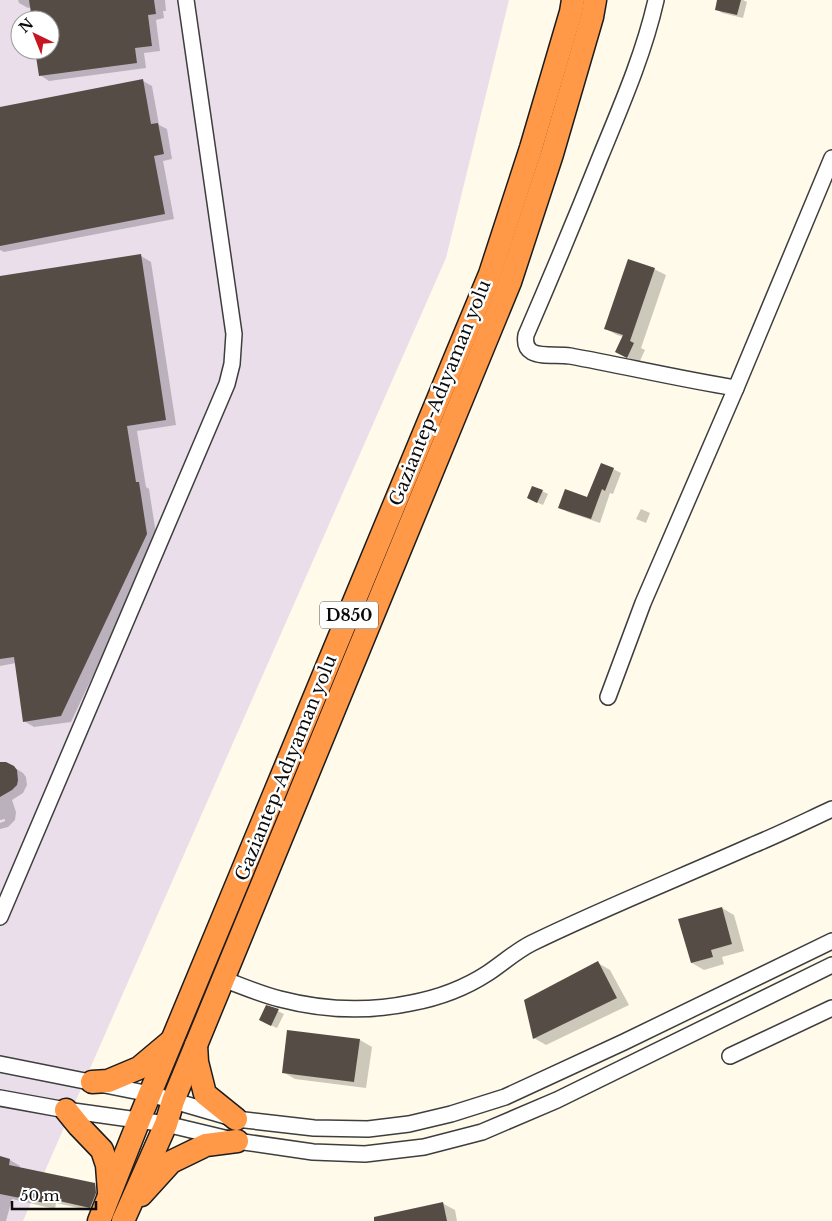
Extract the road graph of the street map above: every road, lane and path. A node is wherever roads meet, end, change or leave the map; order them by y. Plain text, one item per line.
1 (186, 0) edge
2 (573, 0) edge
3 (595, 0) edge
4 (656, 0) edge
5 (832, 158) edge
6 (736, 388) junction
7 (608, 697) dead end
8 (832, 809) edge
9 (0, 917) edge
10 (832, 941) edge
11 (832, 965) edge
12 (223, 979) junction
13 (832, 1008) edge
14 (173, 1040) junction
15 (196, 1045) junction
16 (730, 1056) dead end
17 (0, 1064) edge
18 (92, 1082) junction
19 (150, 1094) junction
20 (0, 1098) edge
21 (173, 1101) junction
22 (66, 1110) junction
23 (139, 1120) junction
24 (166, 1124) junction
25 (237, 1130) junction
26 (109, 1196) junction
27 (126, 1215) edge
28 (99, 1221) edge

1 - 9 street
2 - 14 highway, Gaziantep-Adıyaman yolu / D850
3 - 12 highway, Gaziantep-Adıyaman yolu / D850
4 - 6 street
5 - 6 street
6 - 7 street
8 - 12 street
10 - 25 street
11 - 25 street
12 - 15 highway, Gaziantep-Adıyaman yolu / D850
13 - 16 street
14 - 18 highway
14 - 19 highway, Gaziantep-Adıyaman yolu / D850
15 - 21 highway, Gaziantep-Adıyaman yolu / D850
15 - 25 highway
17 - 18 street
18 - 19 street
19 - 21 street
19 - 23 highway, Gaziantep-Adıyaman yolu / D850
20 - 22 street
21 - 24 highway, Gaziantep-Adıyaman yolu / D850
21 - 25 street
22 - 23 street
22 - 26 highway
23 - 24 street
23 - 26 highway, Gaziantep-Adıyaman yolu / D850
24 - 25 street
24 - 27 highway, Gaziantep-Adıyaman yolu / D850
25 - 27 highway
26 - 28 highway, Gaziantep-Adıyaman yolu / D850

